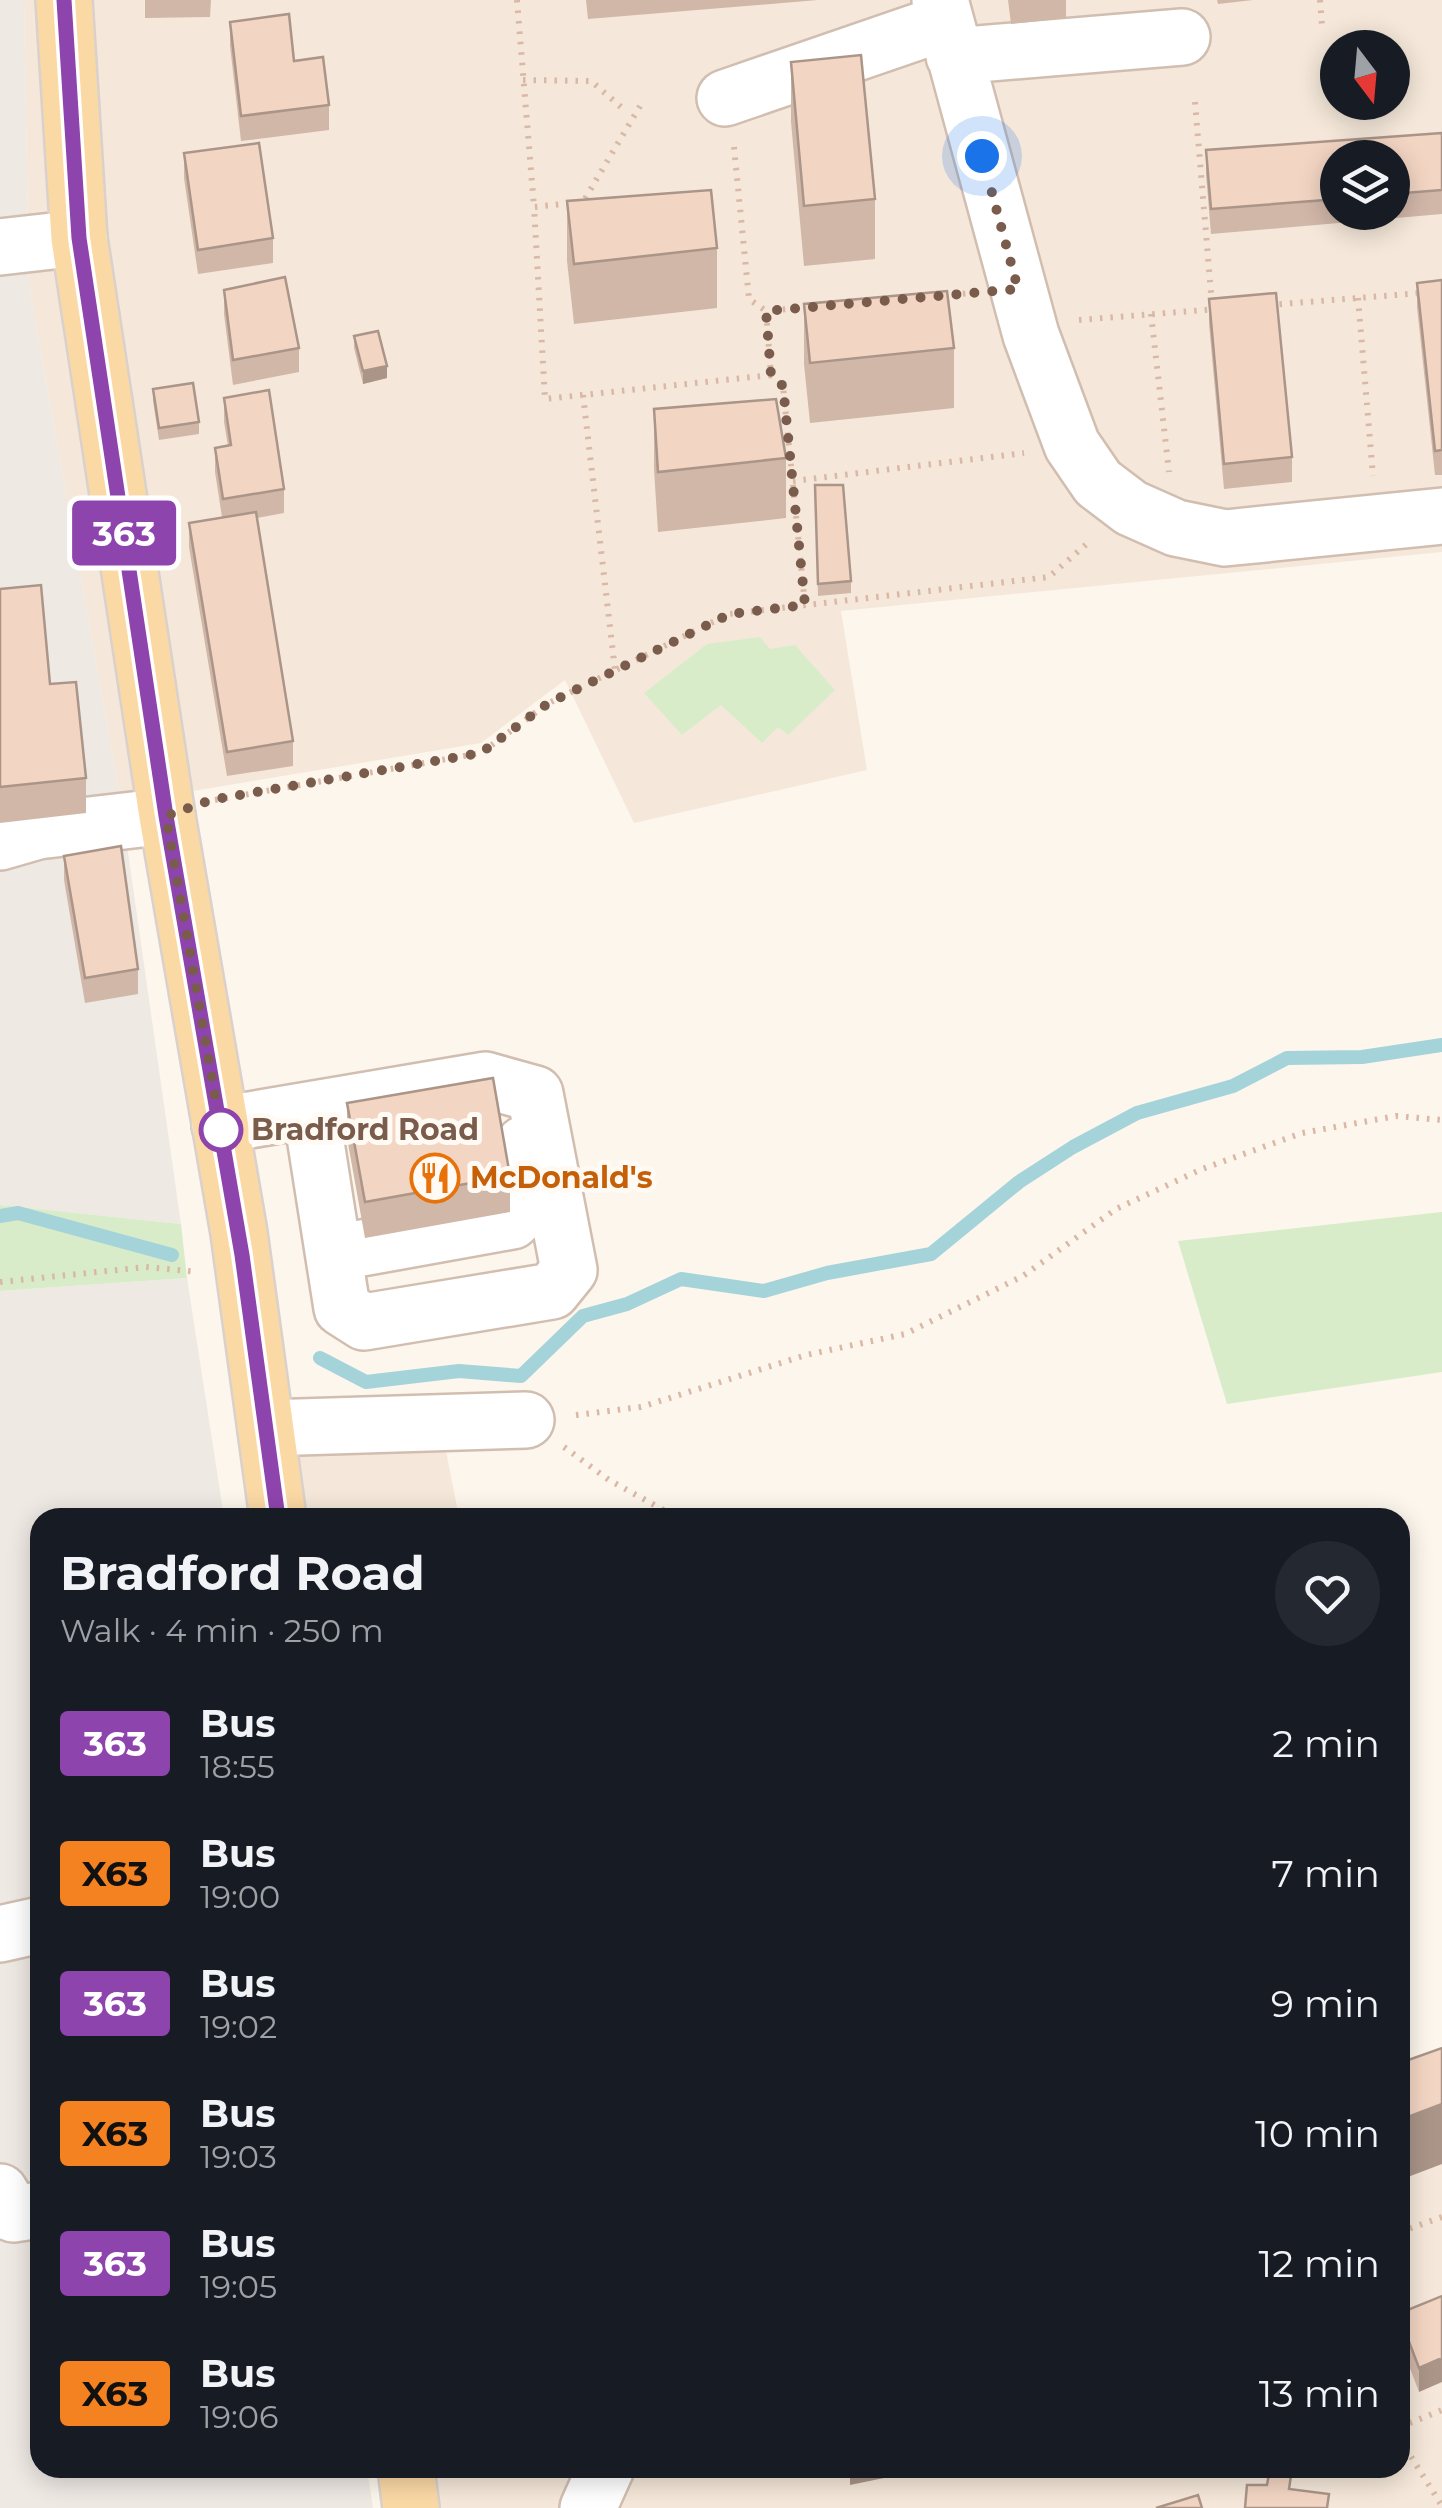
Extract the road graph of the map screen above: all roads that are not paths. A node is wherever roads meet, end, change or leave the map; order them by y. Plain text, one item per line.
1 (64, 0) edge
2 (947, 26) edge
3 (1182, 37) dead end
4 (730, 96) road end
5 (79, 238) junction
6 (0, 247) edge
7 (1442, 516) edge
8 (166, 816) junction
9 (0, 842) edge
10 (408, 1090) junction
11 (311, 1111) junction
12 (220, 1125) junction
13 (334, 1254) junction
14 (526, 1420) road end
15 (266, 1428) junction
16 (277, 1508) edge
17 (30, 1927) edge
18 (0, 1934) edge
19 (0, 2192) edge
20 (30, 2212) edge
21 (408, 2478) edge
22 (412, 2508) edge

1 - 5 main road
2 - 3 street
2 - 4 street
2 - 7 street
5 - 6 street
5 - 8 main road
8 - 9 street
8 - 12 main road
10 - 11 street
10 - 13 street
10 - 13 street
11 - 12 street
11 - 13 street
12 - 15 main road
14 - 15 street
15 - 16 main road
17 - 18 street
19 - 20 street
21 - 22 main road

